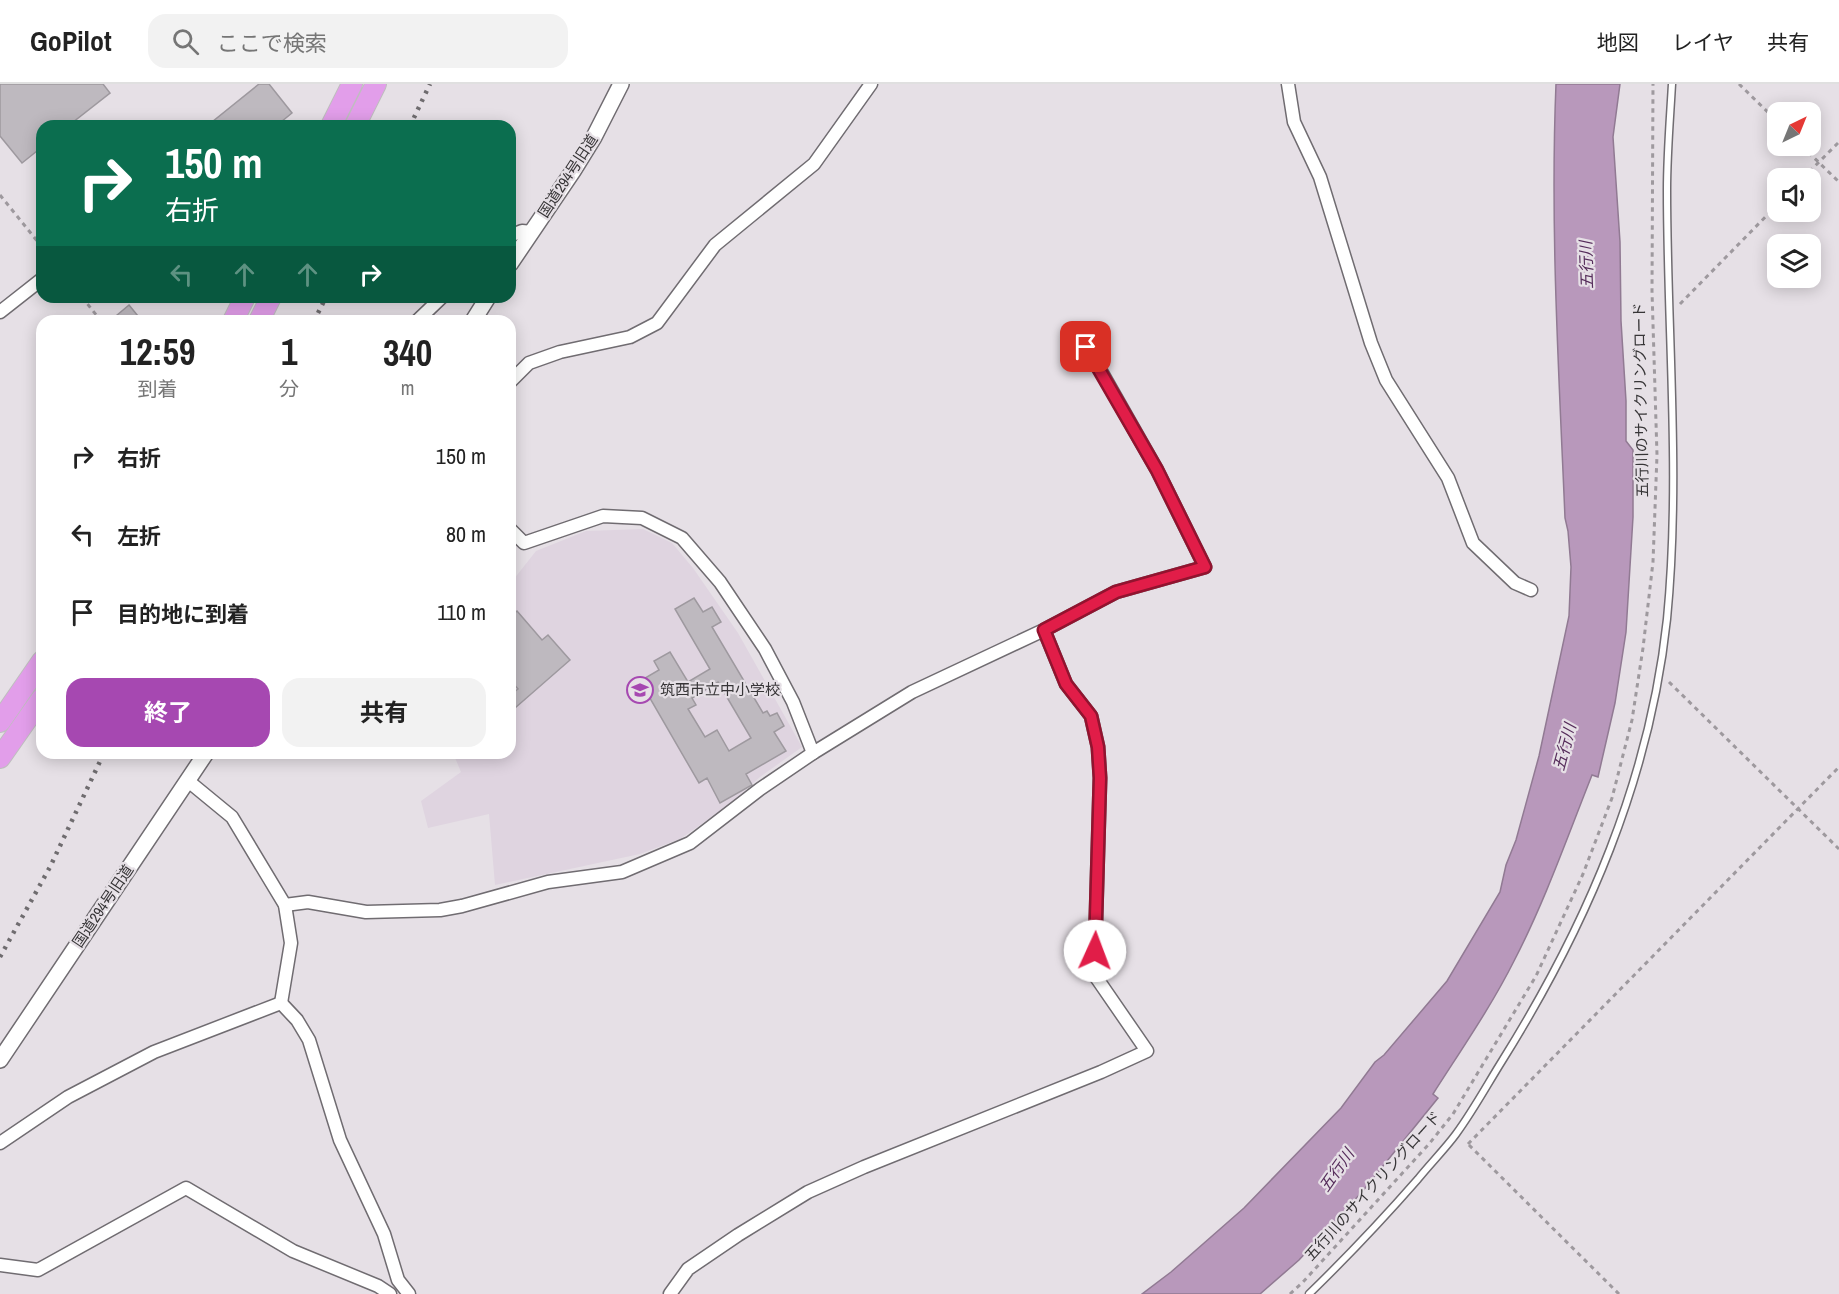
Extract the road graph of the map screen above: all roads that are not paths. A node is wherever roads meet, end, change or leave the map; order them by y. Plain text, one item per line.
1 (351, 84) edge
2 (376, 84) edge
3 (621, 84) edge
4 (871, 84) edge
5 (1288, 84) edge
6 (1672, 84) edge
7 (334, 120) edge
8 (358, 120) edge
9 (532, 231) junction
10 (516, 234) edge
11 (516, 255) edge
12 (36, 284) edge
13 (436, 303) edge
14 (0, 312) edge
15 (423, 315) edge
16 (1074, 328) dead end
17 (516, 376) edge
18 (516, 535) edge
19 (1531, 590) dead end
20 (1044, 630) junction
21 (36, 670) edge
22 (36, 707) edge
23 (0, 722) edge
24 (813, 753) junction
25 (0, 758) edge
26 (202, 759) edge
27 (187, 780) junction
28 (285, 905) junction
29 (280, 1003) junction
30 (0, 1060) edge
31 (0, 1143) edge
32 (0, 1265) edge
33 (390, 1294) edge
34 (409, 1294) edge
35 (670, 1294) edge
36 (1309, 1294) edge

1 - 7 highway
2 - 8 highway
3 - 9 street, 国道294号旧道
4 - 17 street
5 - 19 street
6 - 36 lane
9 - 10 street
9 - 11 street, 国道294号旧道
12 - 14 street
13 - 15 street
16 - 20 street
18 - 24 street
20 - 24 street
20 - 35 street
21 - 23 highway
22 - 25 highway
24 - 28 street
26 - 27 street, 国道294号旧道
27 - 28 street
27 - 30 street, 国道294号旧道
28 - 29 street
29 - 31 street
29 - 34 street
32 - 33 street

